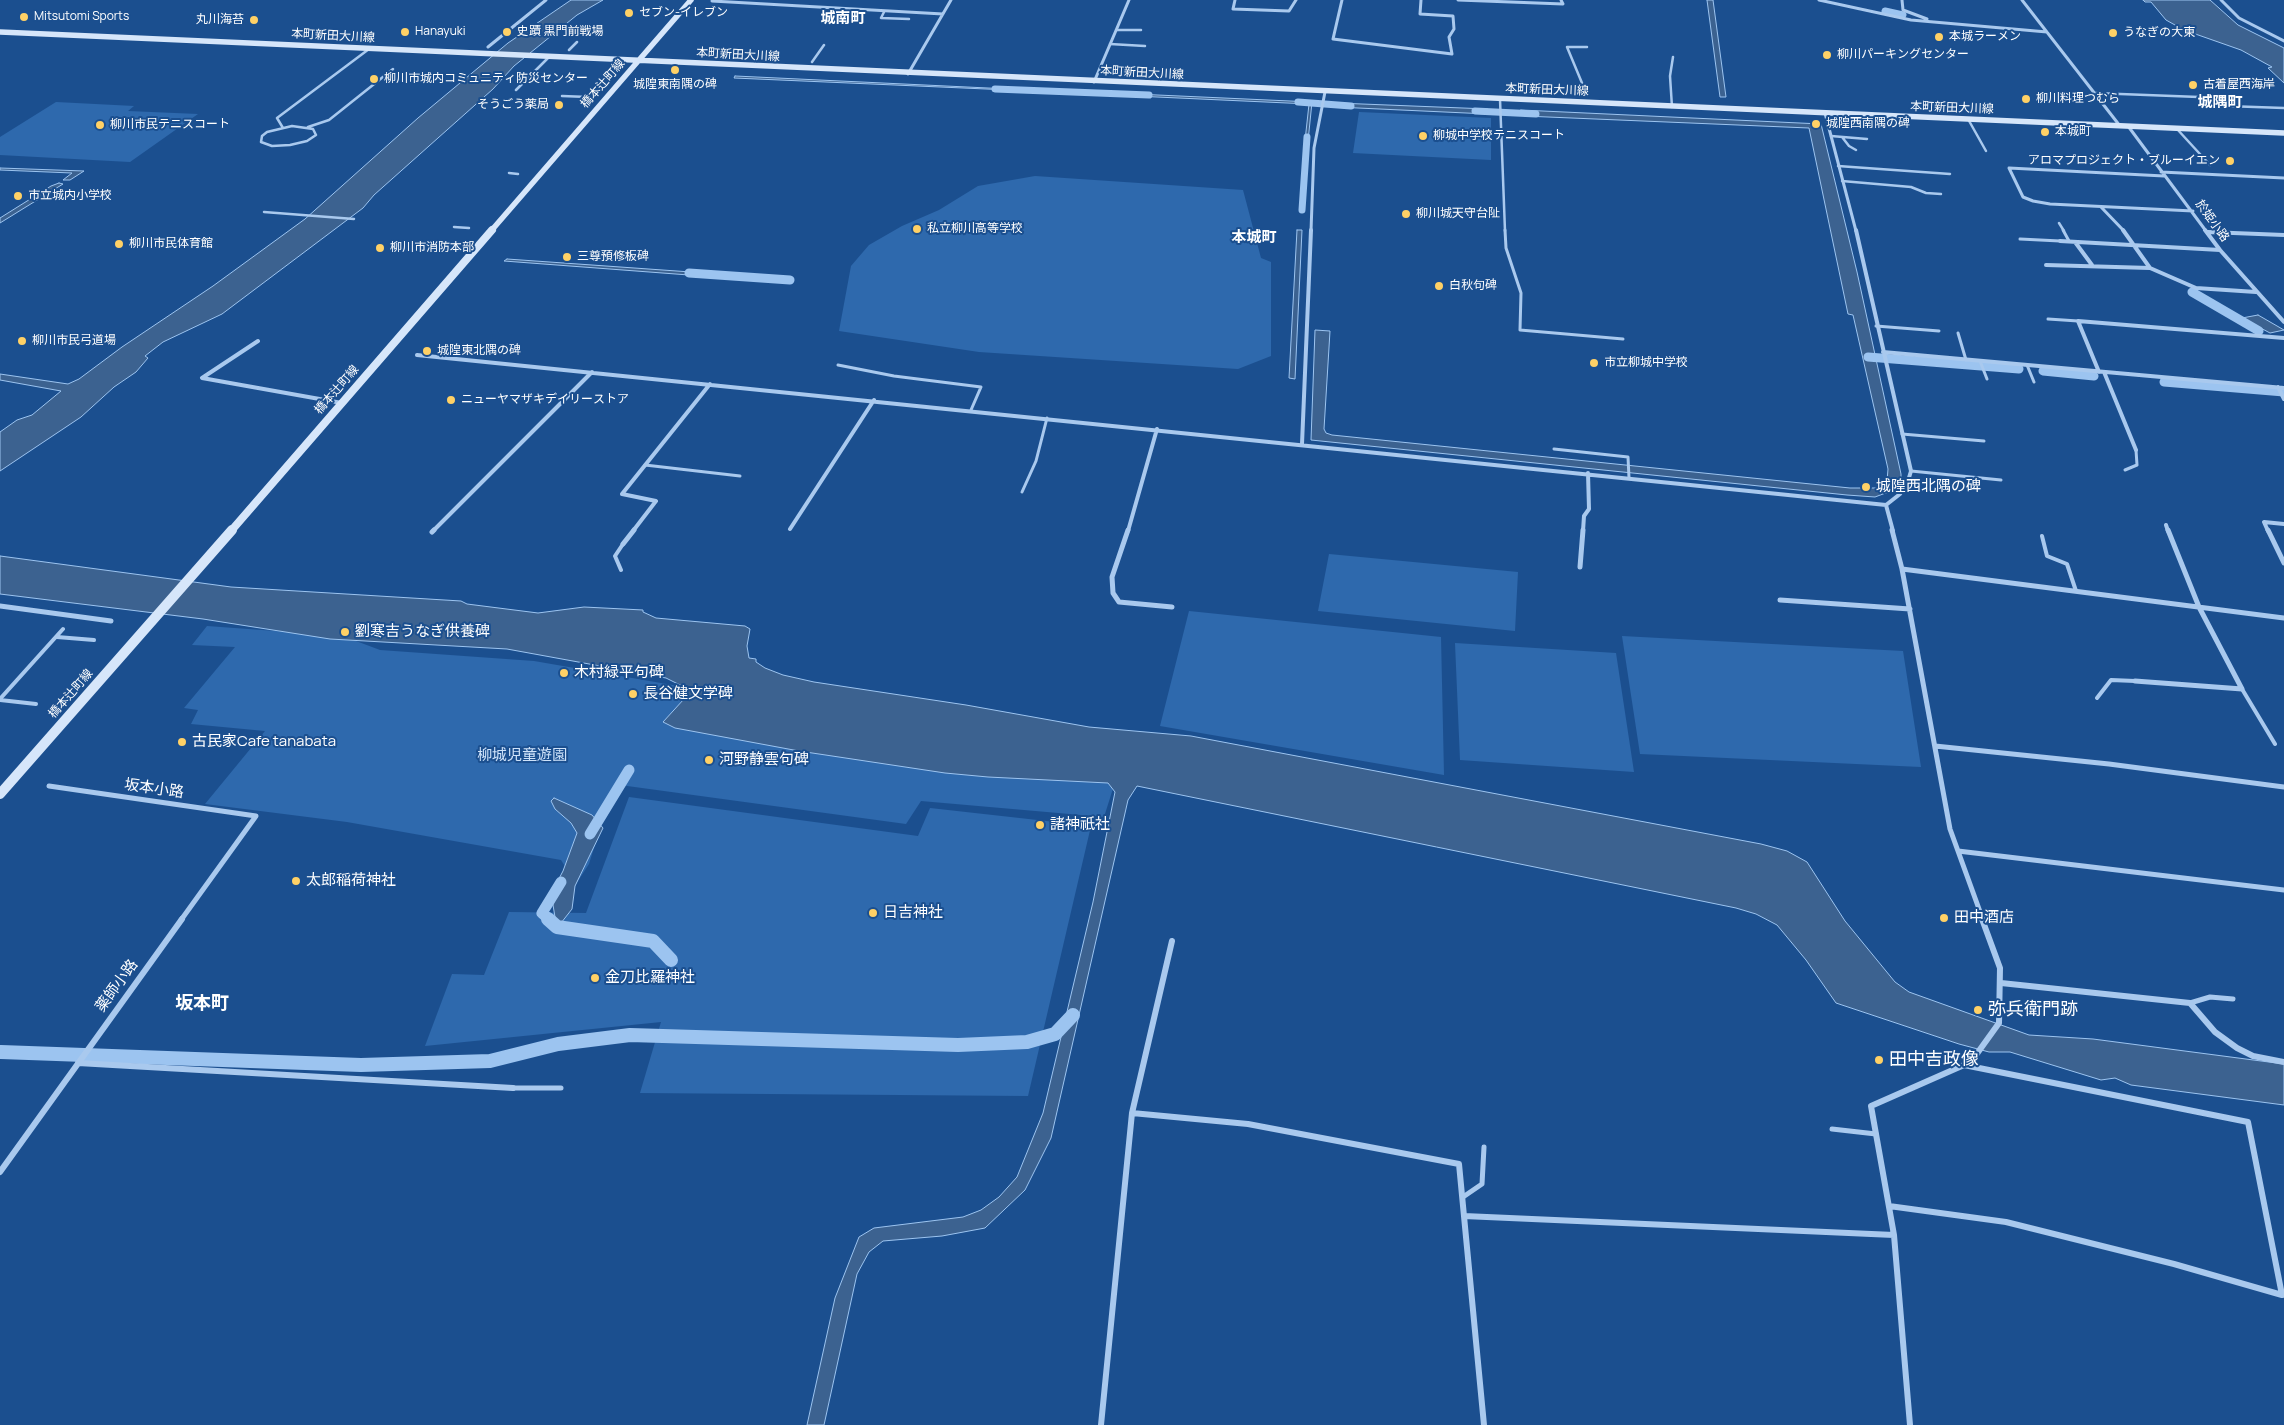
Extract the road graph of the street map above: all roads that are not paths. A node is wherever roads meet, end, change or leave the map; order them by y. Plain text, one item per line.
1 (546, 0) edge
2 (691, 0) edge
3 (951, 0) edge
4 (1128, 0) edge
5 (1235, 0) edge
6 (1296, 0) edge
7 (1342, 0) edge
8 (1421, 0) edge
9 (1458, 0) edge
10 (1561, 0) edge
11 (1819, 0) edge
12 (1902, 0) edge
13 (2022, 0) edge
14 (2221, 0) edge
15 (712, 2) dead end
16 (884, 12) junction
17 (943, 14) junction
18 (909, 19) dead end
19 (1934, 22) junction
20 (1117, 30) junction
21 (1141, 30) dead end
22 (0, 32) edge
23 (2047, 32) junction
24 (577, 42) dead end
25 (2284, 42) edge
26 (1110, 44) junction
27 (824, 45) dead end
28 (1145, 46) dead end
29 (488, 47) dead end
30 (1587, 47) dead end
31 (369, 49) junction
32 (569, 50) dead end
33 (549, 57) junction
34 (1673, 58) dead end
35 (639, 62) junction
36 (812, 62) dead end
37 (393, 69) dead end
38 (908, 74) junction
39 (1094, 82) junction
40 (516, 90) dead end
41 (1324, 92) junction
42 (2094, 92) junction
43 (1587, 95) dead end
44 (562, 96) dead end
45 (588, 97) dead end
46 (1500, 99) junction
47 (1672, 107) junction
48 (2284, 108) edge
49 (1825, 113) junction
50 (1968, 120) junction
51 (2120, 126) junction
52 (2128, 126) junction
53 (308, 127) junction
54 (283, 128) junction
55 (2177, 129) junction
56 (2284, 133) edge
57 (1831, 136) junction
58 (1842, 137) junction
59 (1867, 138) dead end
60 (1856, 150) dead end
61 (1986, 151) dead end
62 (1838, 166) junction
63 (2210, 166) dead end
64 (2161, 172) junction
65 (509, 173) dead end
66 (518, 174) dead end
67 (1950, 174) dead end
68 (2164, 176) junction
69 (2284, 178) edge
70 (1842, 181) junction
71 (1941, 194) dead end
72 (2100, 207) junction
73 (2193, 211) junction
74 (264, 212) dead end
75 (352, 219) dead end
76 (2059, 223) dead end
77 (454, 227) dead end
78 (469, 228) dead end
79 (2208, 232) junction
80 (2284, 235) edge
81 (2020, 240) dead end
82 (2060, 241) joint
83 (2069, 241) junction
84 (2075, 242) junction
85 (2134, 245) junction
86 (2220, 250) junction
87 (2046, 265) dead end
88 (2092, 265) junction
89 (2150, 268) junction
90 (2256, 292) junction
91 (2277, 314) junction
92 (2284, 314) edge
93 (2048, 318) dead end
94 (2078, 321) junction
95 (2284, 322) edge
96 (1876, 326) junction
97 (1939, 331) dead end
98 (1958, 333) dead end
99 (2284, 338) edge
100 (1623, 339) dead end
101 (258, 341) dead end
102 (1883, 354) junction
103 (417, 355) dead end
104 (1966, 360) junction
105 (1980, 362) junction
106 (838, 365) dead end
107 (2027, 365) junction
108 (592, 372) junction
109 (2102, 372) junction
110 (1987, 379) dead end
111 (2034, 382) dead end
112 (710, 384) junction
113 (2280, 388) edge
114 (2283, 397) edge
115 (874, 400) junction
116 (342, 403) junction
117 (971, 410) junction
118 (1047, 418) junction
119 (1157, 429) junction
120 (1902, 434) junction
121 (1984, 441) dead end
122 (1302, 444) junction
123 (1554, 449) dead end
124 (2136, 450) joint
125 (645, 466) junction
126 (2125, 470) dead end
127 (1911, 471) junction
128 (1588, 474) junction
129 (1629, 475) junction
130 (740, 476) dead end
131 (2001, 480) dead end
132 (1022, 492) dead end
133 (1886, 505) junction
134 (2284, 524) edge
135 (2166, 525) dead end
136 (790, 529) dead end
137 (432, 532) dead end
138 (2042, 536) dead end
139 (623, 544) joint
140 (2284, 563) edge
141 (1580, 567) dead end
142 (1902, 568) junction
143 (621, 570) dead end
144 (2076, 591) junction
145 (1780, 600) dead end
146 (0, 606) edge
147 (2199, 607) junction
148 (1172, 608) dead end
149 (1910, 609) junction
150 (2284, 618) edge
151 (111, 621) dead end
152 (63, 629) dead end
153 (56, 637) junction
154 (94, 640) dead end
155 (2135, 681) joint
156 (2242, 689) junction
157 (2097, 698) dead end
158 (0, 700) edge
159 (36, 704) dead end
160 (2275, 744) dead end
161 (1935, 746) junction
162 (5, 782) edge
163 (49, 786) dead end
164 (2284, 787) edge
165 (0, 794) edge
166 (256, 816) joint
167 (1958, 851) junction
168 (2284, 890) edge
169 (1172, 941) dead end
170 (2001, 983) junction
171 (2233, 999) dead end
172 (2190, 1004) junction
173 (79, 1061) junction
174 (2284, 1062) edge
175 (1964, 1065) junction
176 (513, 1088) joint
177 (561, 1088) dead end
178 (1132, 1113) junction
179 (1832, 1129) dead end
180 (1876, 1134) junction
181 (1484, 1147) dead end
182 (0, 1172) edge
183 (1463, 1198) junction
184 (1889, 1206) junction
185 (1464, 1216) junction
186 (1894, 1235) junction
187 (1101, 1425) edge
188 (1484, 1425) edge
189 (1910, 1425) edge

1 - 29 street
2 - 35 main road, 橋本辻町線
3 - 17 street
4 - 20 street
5 - 6 street
7 - 8 street
9 - 10 street
11 - 19 street
12 - 19 street
13 - 23 street
14 - 25 street
15 - 16 street
16 - 17 street
16 - 18 lane
17 - 38 street
19 - 23 street
20 - 21 lane
20 - 26 street
22 - 31 main road, 本町新田大川線
23 - 42 street
24 - 32 lane
26 - 28 lane
26 - 39 street
27 - 36 lane
30 - 43 lane
31 - 33 main road, 本町新田大川線
31 - 54 lane
33 - 35 main road, 本町新田大川線
33 - 40 lane
34 - 47 lane
35 - 38 main road, 本町新田大川線
35 - 116 main road, 橋本辻町線
37 - 53 lane
38 - 39 main road, 本町新田大川線
39 - 41 main road, 本町新田大川線
41 - 46 main road, 本町新田大川線
41 - 122 street
42 - 48 lane
42 - 51 street
44 - 45 lane
46 - 47 main road, 本町新田大川線
46 - 100 lane
47 - 49 main road, 本町新田大川線
49 - 50 main road, 本町新田大川線
49 - 57 street
50 - 51 main road, 本町新田大川線
50 - 61 lane
51 - 52 main road, 本町新田大川線
52 - 55 main road, 本町新田大川線
52 - 64 street, 於姫小路
53 - 54 lane
53 - 54 lane
55 - 56 main road, 本町新田大川線
55 - 63 lane
57 - 58 lane
57 - 62 street
58 - 59 lane
58 - 60 lane
62 - 67 lane
62 - 70 street
64 - 68 street, 於姫小路
64 - 69 street
65 - 66 lane
68 - 72 street
68 - 73 street, 於姫小路
70 - 71 lane
70 - 96 street
72 - 73 street
72 - 85 street
73 - 79 street, 於姫小路
74 - 75 lane
76 - 83 lane
77 - 78 lane
79 - 80 street
79 - 86 street, 於姫小路
81 - 82 lane
82 - 83 street
83 - 84 street
84 - 85 street
84 - 88 street
85 - 86 street
85 - 89 street
86 - 90 street, 於姫小路
87 - 88 street
88 - 89 street
89 - 90 street
90 - 91 street, 於姫小路
91 - 92 street
91 - 95 street, 於姫小路
93 - 94 lane
94 - 99 street
94 - 109 street
96 - 97 lane
96 - 102 street
98 - 104 lane
101 - 116 street
102 - 104 street
102 - 120 street
103 - 108 street
104 - 105 street
105 - 107 street
105 - 110 lane
106 - 117 lane
107 - 109 street
107 - 111 lane
108 - 112 street
108 - 137 street
109 - 113 street
109 - 124 street
112 - 115 street
112 - 125 street
113 - 114 street
115 - 117 street
115 - 136 street
116 - 162 main road, 橋本辻町線
117 - 118 street
118 - 119 street
118 - 132 lane
119 - 122 street
119 - 148 street
120 - 121 lane
120 - 127 street
122 - 128 street
123 - 129 lane
124 - 126 lane
125 - 130 lane
125 - 139 street
127 - 131 lane
127 - 133 street
128 - 129 street
128 - 141 street
129 - 133 street
133 - 142 street
134 - 140 street
135 - 147 street
138 - 144 lane
139 - 143 lane
142 - 144 street
142 - 149 street
144 - 147 street
145 - 149 street
146 - 151 street
147 - 150 street
147 - 156 street
149 - 161 street
152 - 153 lane
153 - 154 lane
153 - 158 lane
155 - 156 street
155 - 157 lane
156 - 160 lane
158 - 159 lane
161 - 164 street
161 - 167 street
162 - 165 main road, 橋本辻町線
163 - 166 street, 坂本小路
166 - 173 street, 薬師小路
167 - 168 street
167 - 170 street
169 - 178 street
170 - 172 street
170 - 175 street
171 - 172 lane
172 - 174 street
173 - 176 street
173 - 182 street, 薬師小路
175 - 180 street
175 - 184 street
176 - 177 lane
178 - 183 street
178 - 187 street
179 - 180 lane
180 - 184 street
181 - 183 lane
183 - 185 street
184 - 186 street
185 - 186 street
185 - 188 street
186 - 189 street

